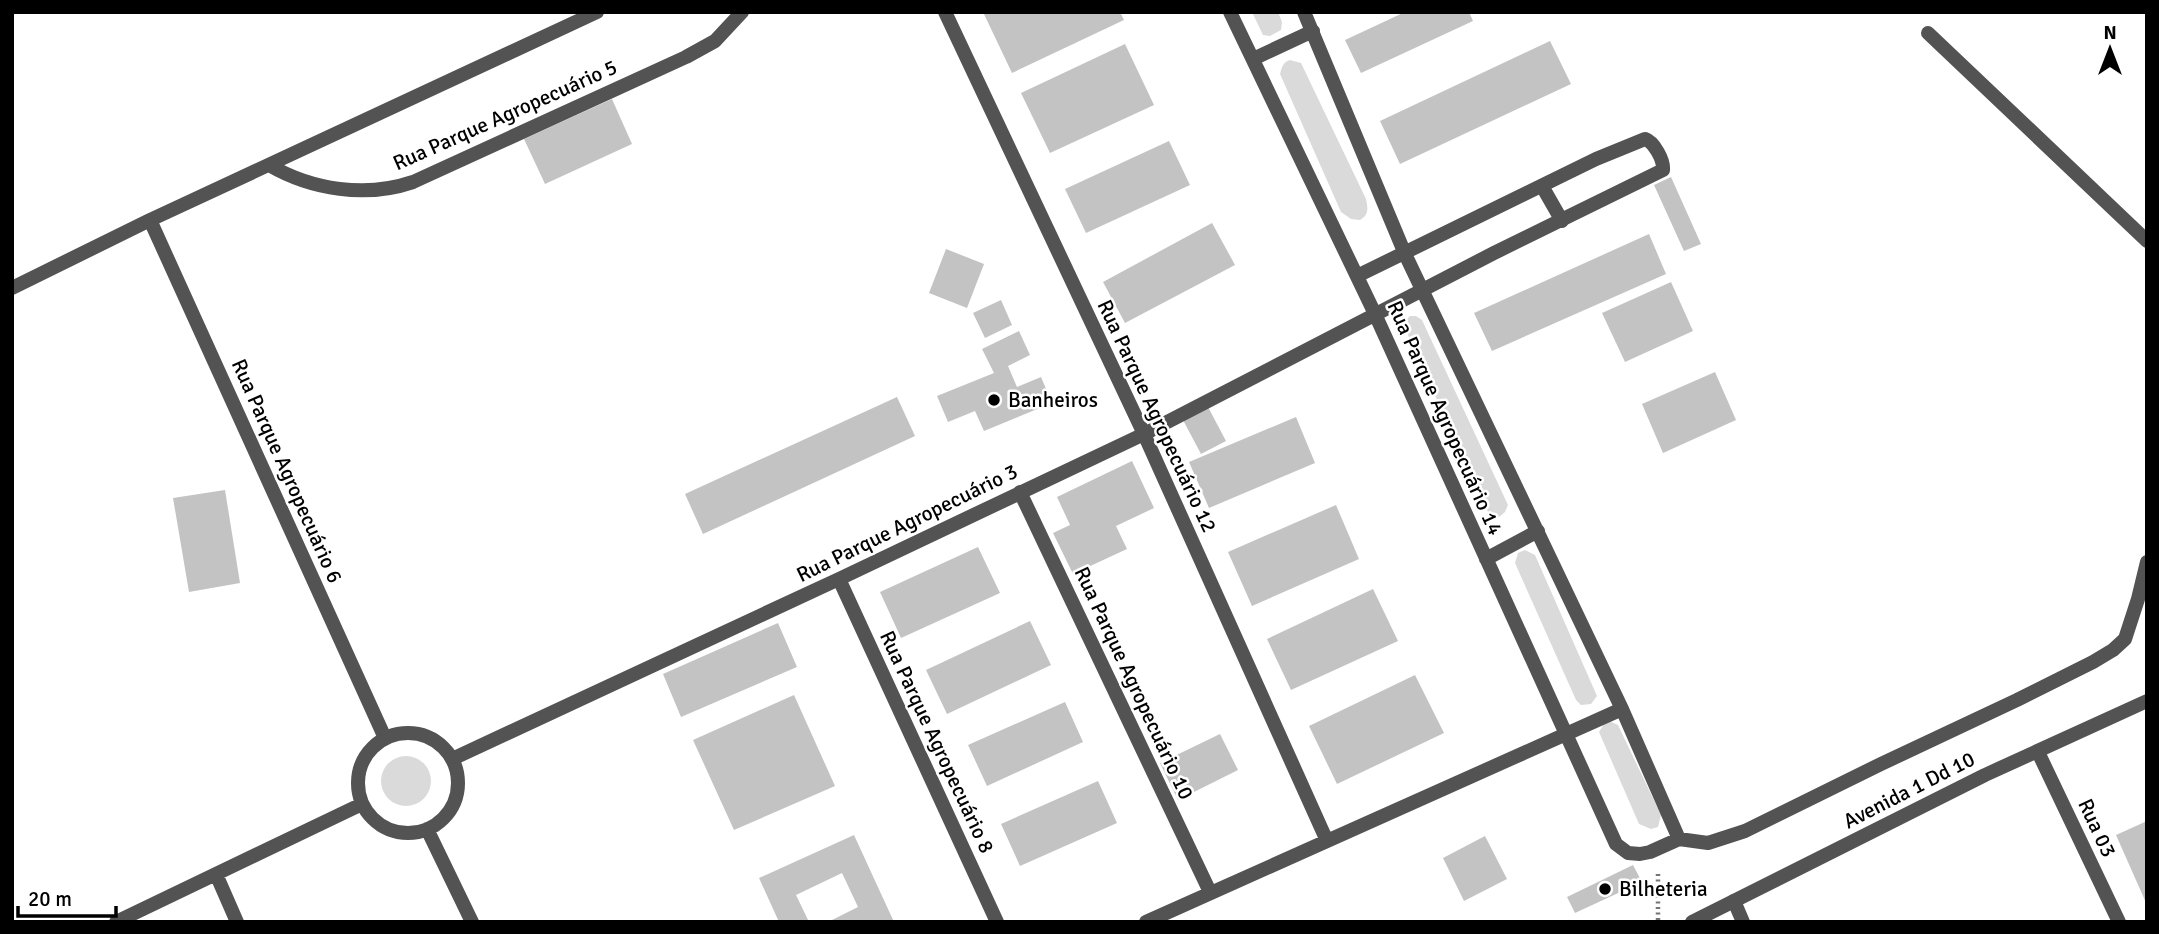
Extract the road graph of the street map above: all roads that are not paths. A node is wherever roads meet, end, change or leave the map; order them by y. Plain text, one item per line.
1 (597, 12) edge
2 (742, 12) edge
3 (945, 12) edge
4 (1230, 12) edge
5 (1304, 12) edge
6 (1313, 31) junction
7 (1928, 33) dead end
8 (1253, 59) junction
9 (269, 166) junction
10 (1542, 187) junction
11 (150, 220) junction
12 (1562, 221) junction
13 (2147, 241) edge
14 (1405, 254) junction
15 (1357, 276) junction
16 (12, 288) edge
17 (1423, 289) junction
18 (1375, 314) junction
19 (1144, 434) junction
20 (1020, 492) junction
21 (1538, 531) junction
22 (1486, 559) junction
23 (2147, 562) edge
24 (839, 579) junction
25 (2147, 701) edge
26 (1622, 709) junction
27 (1566, 733) junction
28 (385, 738) junction
29 (2038, 752) junction
30 (452, 759) junction
31 (362, 804) junction
32 (427, 829) junction
33 (1679, 839) junction
34 (1327, 841) junction
35 (216, 874) junction
36 (1210, 892) junction
37 (1734, 901) junction
38 (116, 922) edge
39 (237, 922) edge
40 (471, 922) edge
41 (997, 922) edge
42 (1146, 922) edge
43 (1692, 922) edge
44 (1743, 922) edge
45 (2119, 922) edge

1 - 9 street
2 - 9 street, Rua Parque Agropecuário 5
3 - 19 street, Rua Parque Agropecuário 12
4 - 8 street, Rua Parque Agropecuário 14
5 - 6 street, Rua Parque Agropecuário 14
6 - 8 street
6 - 14 street, Rua Parque Agropecuário 14
7 - 13 street
8 - 15 street, Rua Parque Agropecuário 14
9 - 11 street
10 - 12 street
10 - 12 street, Rua Parque Agropecuário 3
10 - 14 street
11 - 16 street
11 - 28 street, Rua Parque Agropecuário 6
12 - 17 street, Rua Parque Agropecuário 3
14 - 15 street
14 - 17 street, Rua Parque Agropecuário 14
15 - 18 street, Rua Parque Agropecuário 14
17 - 18 street, Rua Parque Agropecuário 3
17 - 21 street, Rua Parque Agropecuário 14
18 - 19 street, Rua Parque Agropecuário 3
18 - 22 street, Rua Parque Agropecuário 14
19 - 20 street, Rua Parque Agropecuário 3
19 - 34 street, Rua Parque Agropecuário 12
20 - 24 street, Rua Parque Agropecuário 3
20 - 36 street, Rua Parque Agropecuário 10
21 - 22 street
21 - 26 street, Rua Parque Agropecuário 14
22 - 27 street, Rua Parque Agropecuário 14
23 - 33 street
24 - 30 street, Rua Parque Agropecuário 3
24 - 41 street, Rua Parque Agropecuário 8
25 - 29 street, Avenida 1 Dd 10
26 - 27 street
26 - 33 street, Rua Parque Agropecuário 14
27 - 33 street, Rua Parque Agropecuário 14
27 - 34 street
28 - 30 street
28 - 31 street
29 - 37 street, Avenida 1 Dd 10
29 - 45 street, Rua 03
30 - 32 street
31 - 32 street
31 - 35 street
32 - 40 street
34 - 36 street
35 - 38 street
35 - 39 street
36 - 42 street
37 - 43 street, Avenida 1 Dd 10
37 - 44 street

